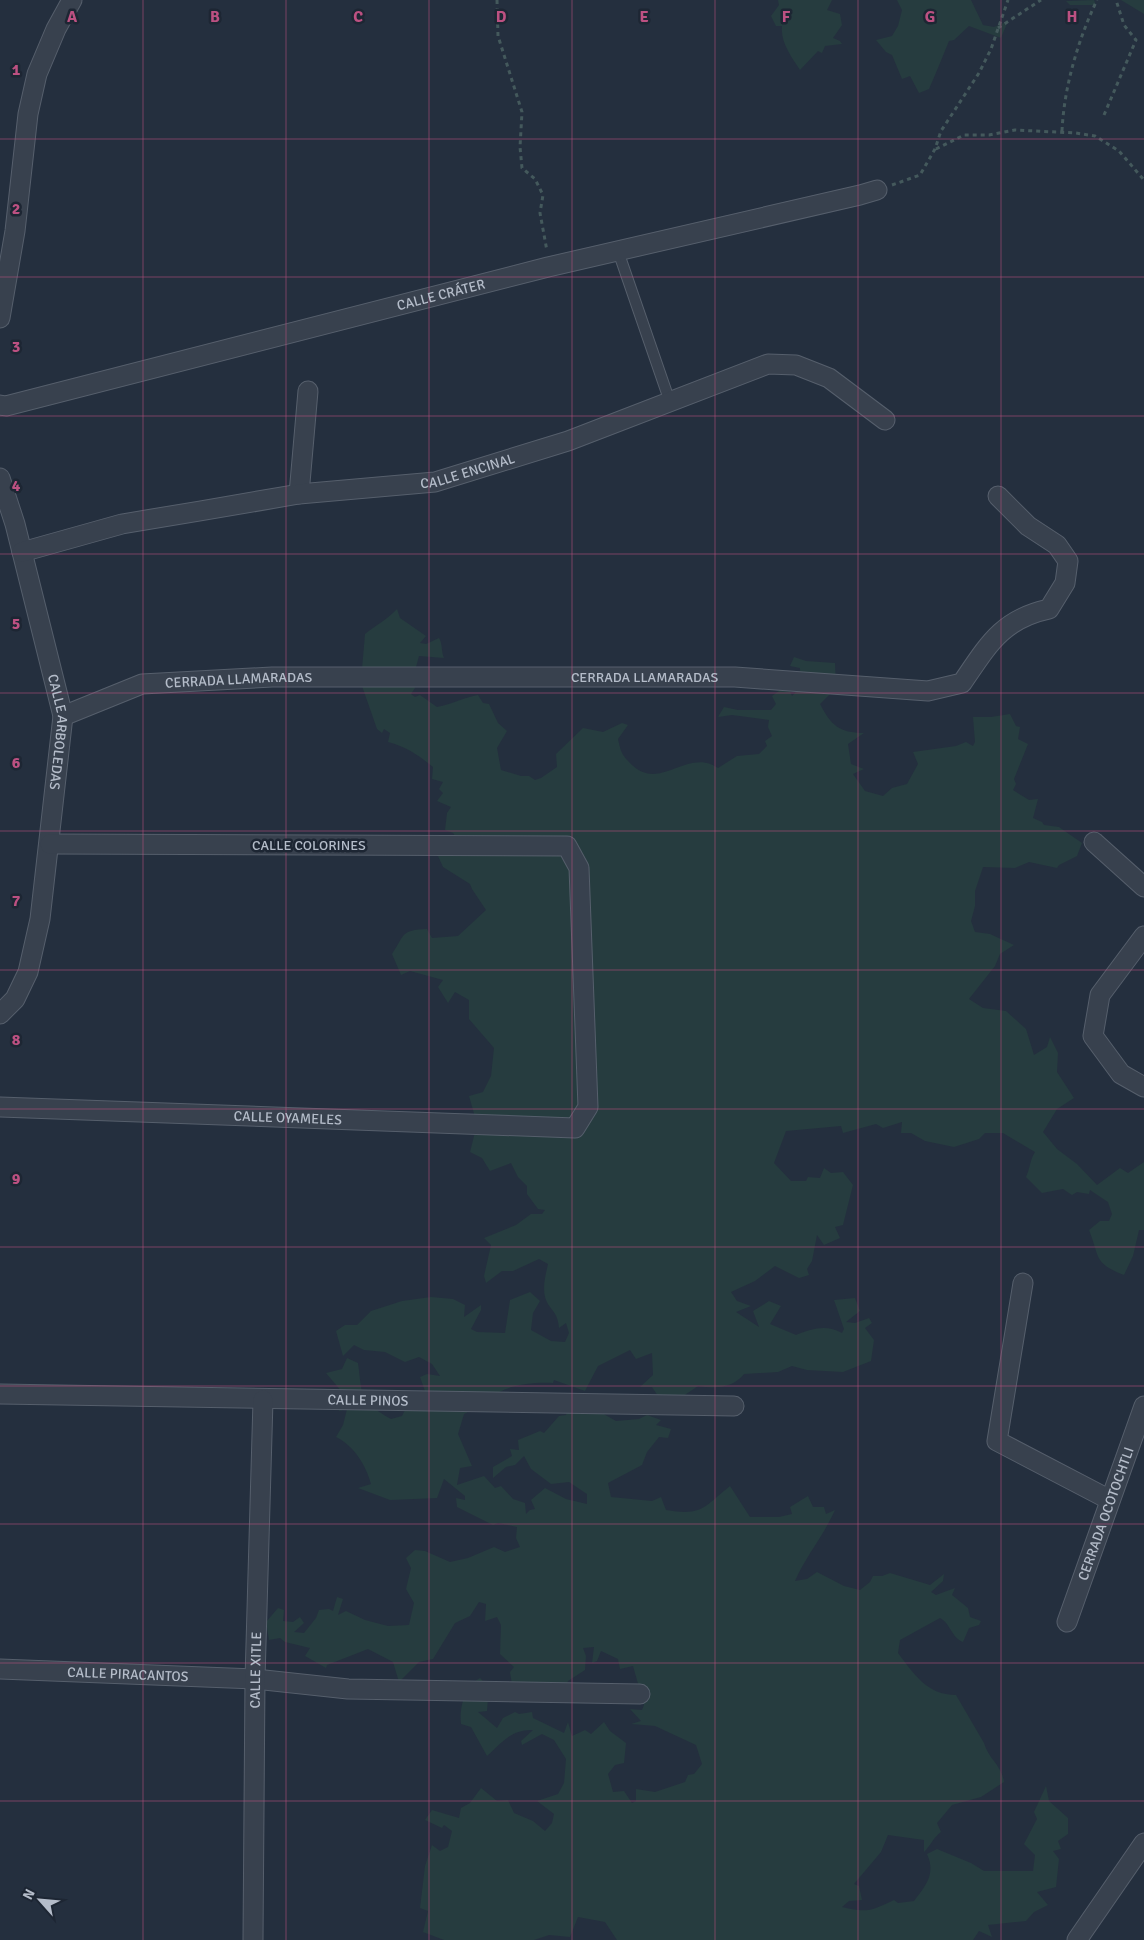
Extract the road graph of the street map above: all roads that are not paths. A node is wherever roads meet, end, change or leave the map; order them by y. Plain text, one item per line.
1 (72, 0) edge
2 (877, 190) road end
3 (618, 251) junction
4 (0, 318) edge
5 (308, 391) dead end
6 (670, 402) junction
7 (3, 406) edge
8 (885, 420) dead end
9 (0, 478) edge
10 (299, 494) junction
11 (998, 496) dead end
12 (22, 552) junction
13 (64, 716) junction
14 (1094, 842) dead end
15 (50, 844) junction
16 (1144, 886) edge
17 (1144, 936) edge
18 (0, 1014) edge
19 (1144, 1087) edge
20 (0, 1107) edge
21 (574, 1128) joint
22 (1023, 1283) dead end
23 (0, 1394) edge
24 (263, 1400) junction
25 (734, 1406) dead end
26 (1144, 1406) edge
27 (1110, 1500) junction
28 (1067, 1622) dead end
29 (0, 1669) edge
30 (255, 1679) junction
31 (640, 1694) dead end
32 (1144, 1844) edge
33 (253, 1940) edge
34 (1077, 1940) edge

1 - 4 street
2 - 3 street, CALLE CRÁTER
3 - 6 lane
3 - 7 street, CALLE CRÁTER
5 - 10 street
6 - 8 street, CALLE ENCINAL
6 - 10 street, CALLE ENCINAL
9 - 12 street, CALLE ARBOLEDAS
10 - 12 street, CALLE ENCINAL
11 - 13 street, CERRADA LLAMARADAS
12 - 13 street, CALLE ARBOLEDAS
13 - 15 street, CALLE ARBOLEDAS
14 - 16 street
15 - 18 street, CALLE ARBOLEDAS
15 - 21 street, CALLE COLORINES
17 - 19 street
20 - 21 street, CALLE OYAMELES
22 - 27 street
23 - 24 street, CALLE PINOS
24 - 25 street, CALLE PINOS
24 - 30 street, CALLE XITLE
26 - 27 street, CERRADA OCOTOCHTLI
27 - 28 street, CERRADA OCOTOCHTLI
29 - 30 street, CALLE PIRACANTOS
30 - 31 street, CALLE PIRACANTOS
30 - 33 street, CALLE XITLE
32 - 34 street

